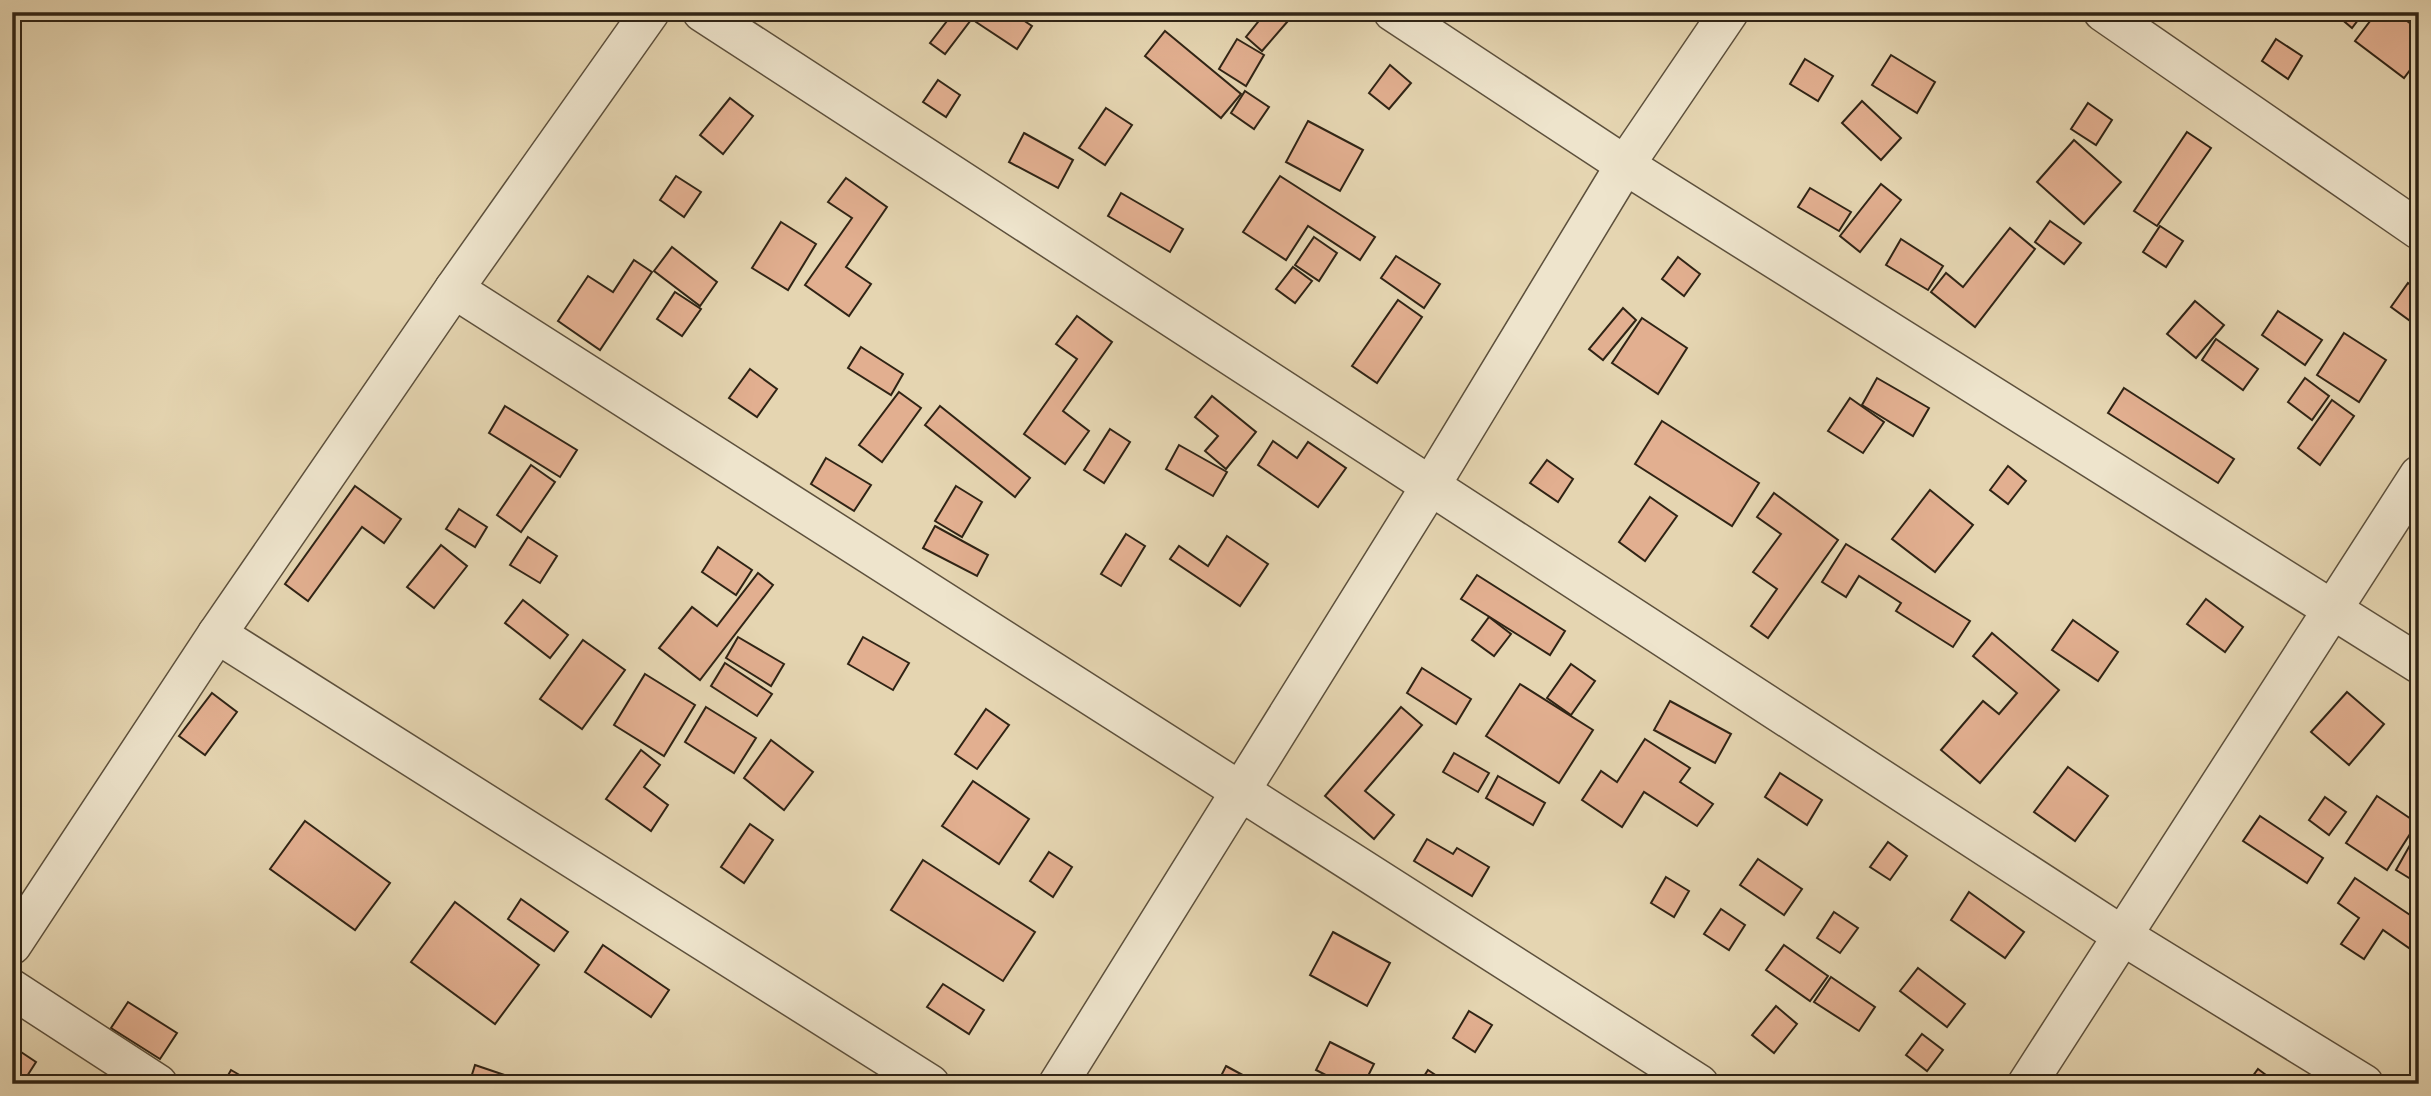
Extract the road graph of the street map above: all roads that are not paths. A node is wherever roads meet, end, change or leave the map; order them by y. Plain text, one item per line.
1 (650, 12) edge
2 (702, 12) edge
3 (1394, 12) edge
4 (1729, 12) edge
5 (2103, 12) edge
6 (1625, 164) junction
7 (2419, 230) edge
8 (454, 289) junction
9 (2419, 475) edge
10 (1431, 485) junction
11 (2333, 609) junction
12 (217, 634) junction
13 (2419, 664) edge
14 (1242, 791) junction
15 (2123, 936) junction
16 (12, 945) edge
17 (12, 989) edge
18 (158, 1084) edge
19 (930, 1084) edge
20 (1058, 1084) edge
21 (1699, 1084) edge
22 (2027, 1084) edge
23 (2364, 1084) edge

1 - 8 street
2 - 10 street
3 - 6 street
4 - 6 street
5 - 7 street
6 - 10 street
6 - 11 street
8 - 12 street
8 - 14 street
9 - 11 street
10 - 14 street
10 - 15 street
11 - 13 street
11 - 15 street
12 - 16 street
12 - 19 street
14 - 20 street
14 - 21 street
15 - 22 street
15 - 23 street
17 - 18 street

